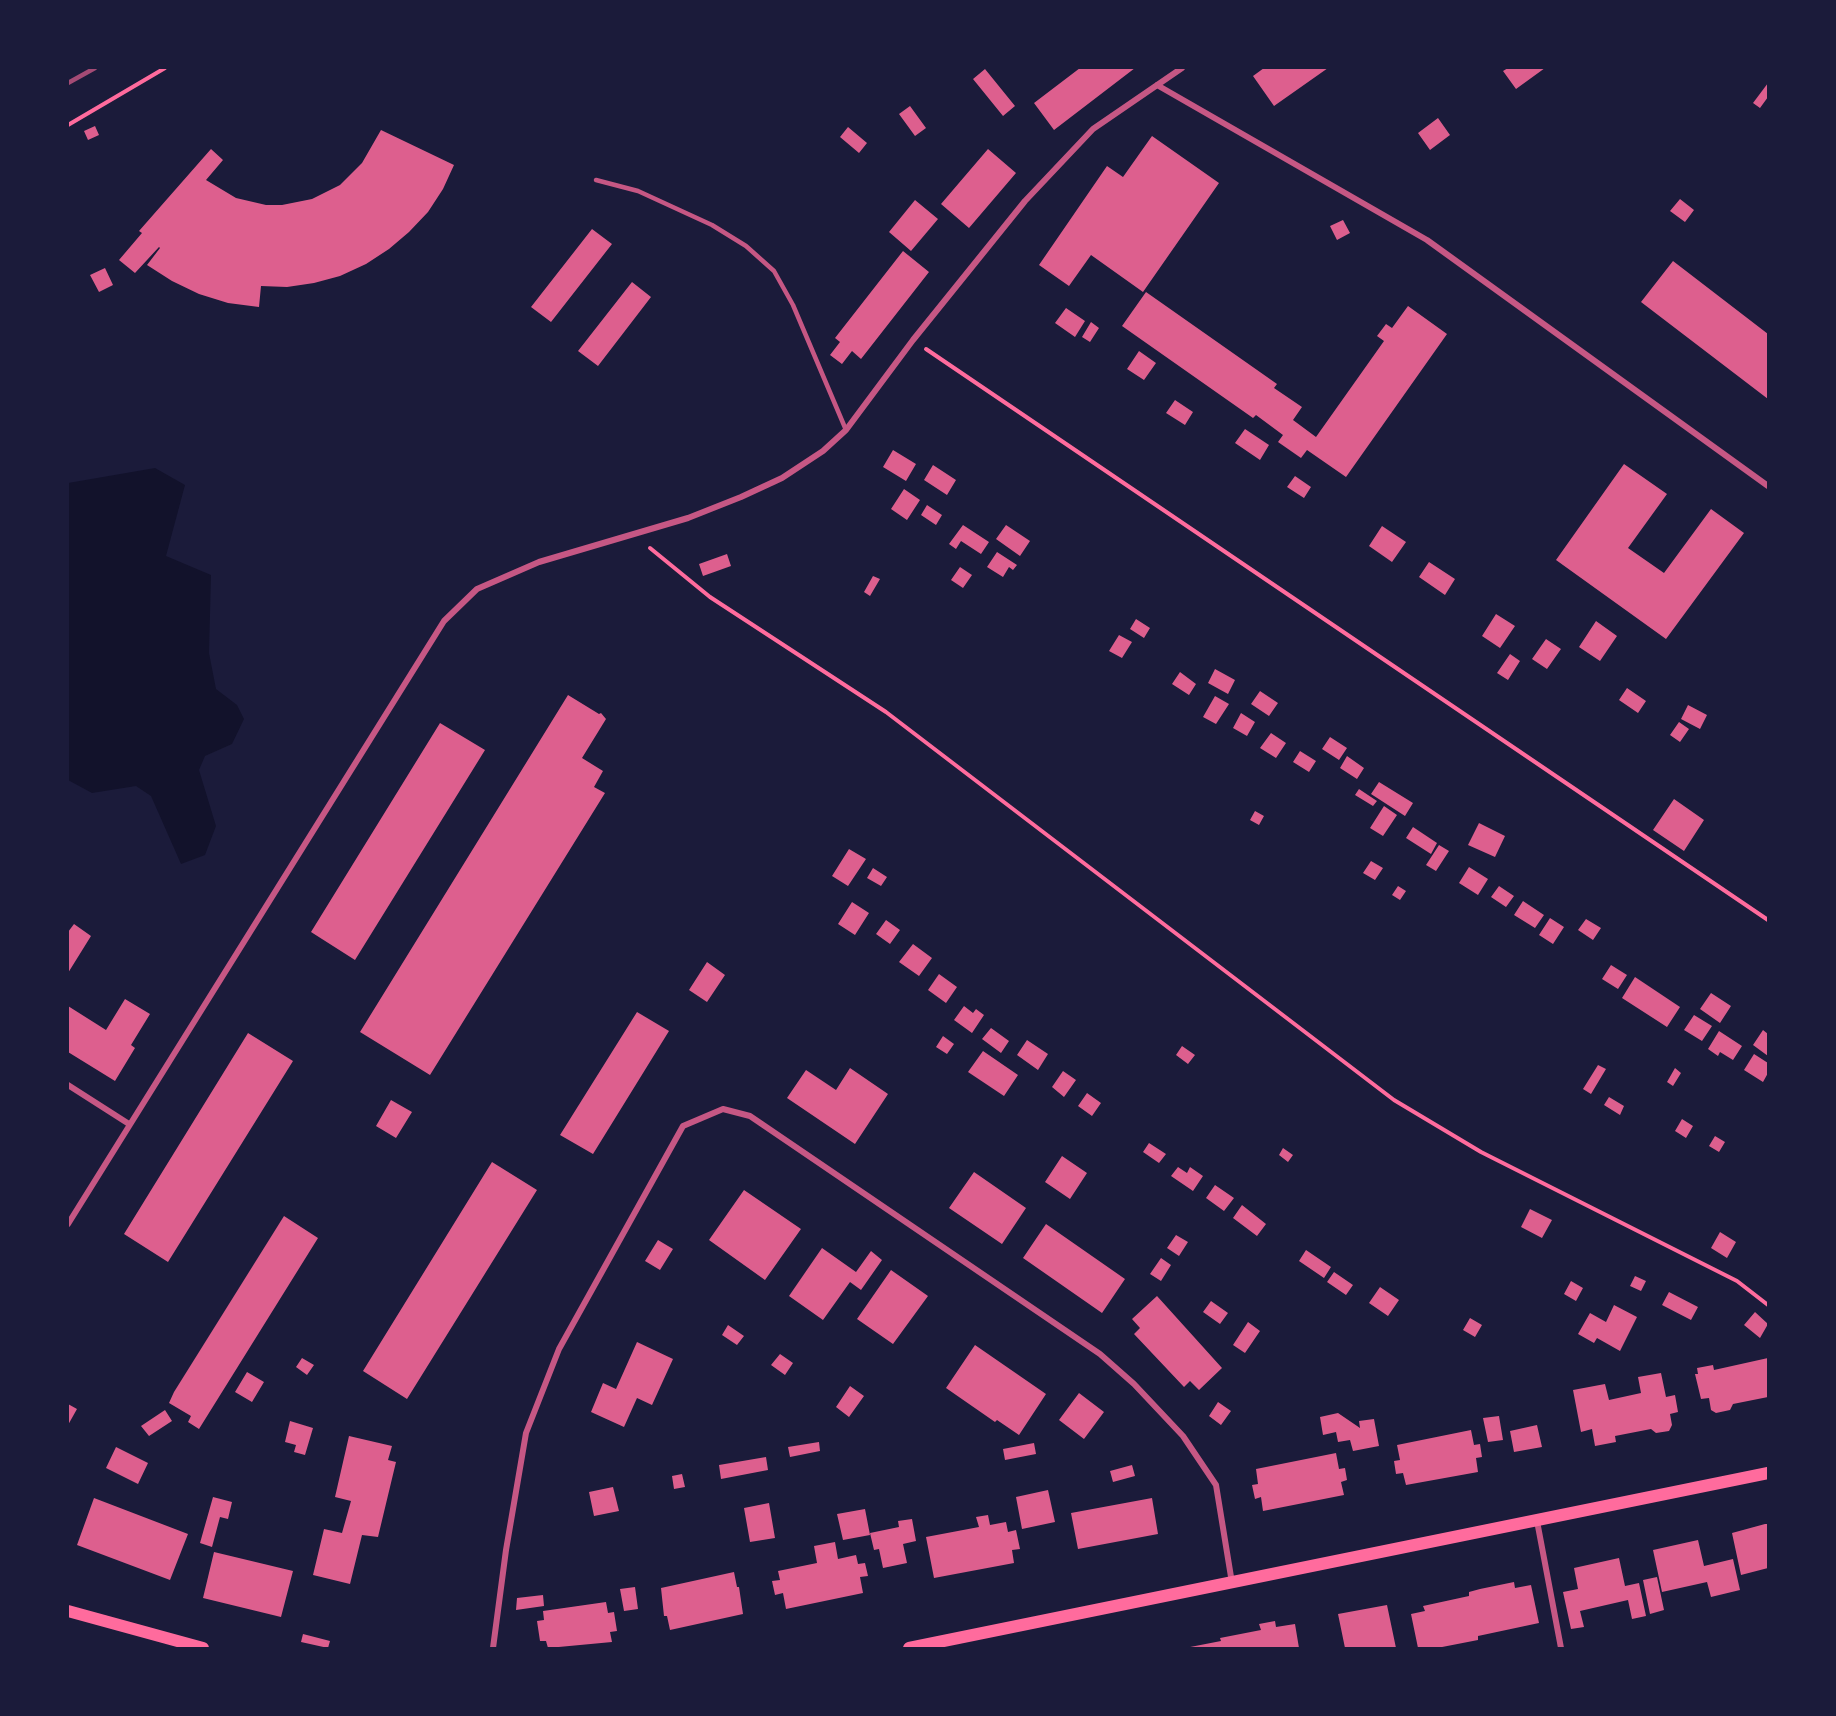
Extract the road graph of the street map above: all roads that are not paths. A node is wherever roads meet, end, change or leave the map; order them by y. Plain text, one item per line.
1 (1182, 68) edge
2 (1157, 86) junction
3 (596, 180) dead end
4 (846, 430) junction
5 (1768, 486) edge
6 (68, 1085) edge
7 (129, 1124) junction
8 (68, 1224) edge
9 (1768, 1473) edge
10 (1537, 1521) junction
11 (1232, 1584) junction
12 (68, 1611) edge
13 (203, 1648) edge
14 (493, 1648) edge
15 (909, 1648) edge
16 (1561, 1648) edge

1 - 2 street
2 - 4 street
2 - 5 street
3 - 4 lane
4 - 7 street
6 - 7 street
7 - 8 street
9 - 10 main road
10 - 11 main road
10 - 16 street
11 - 14 street
11 - 15 main road
12 - 13 main road

